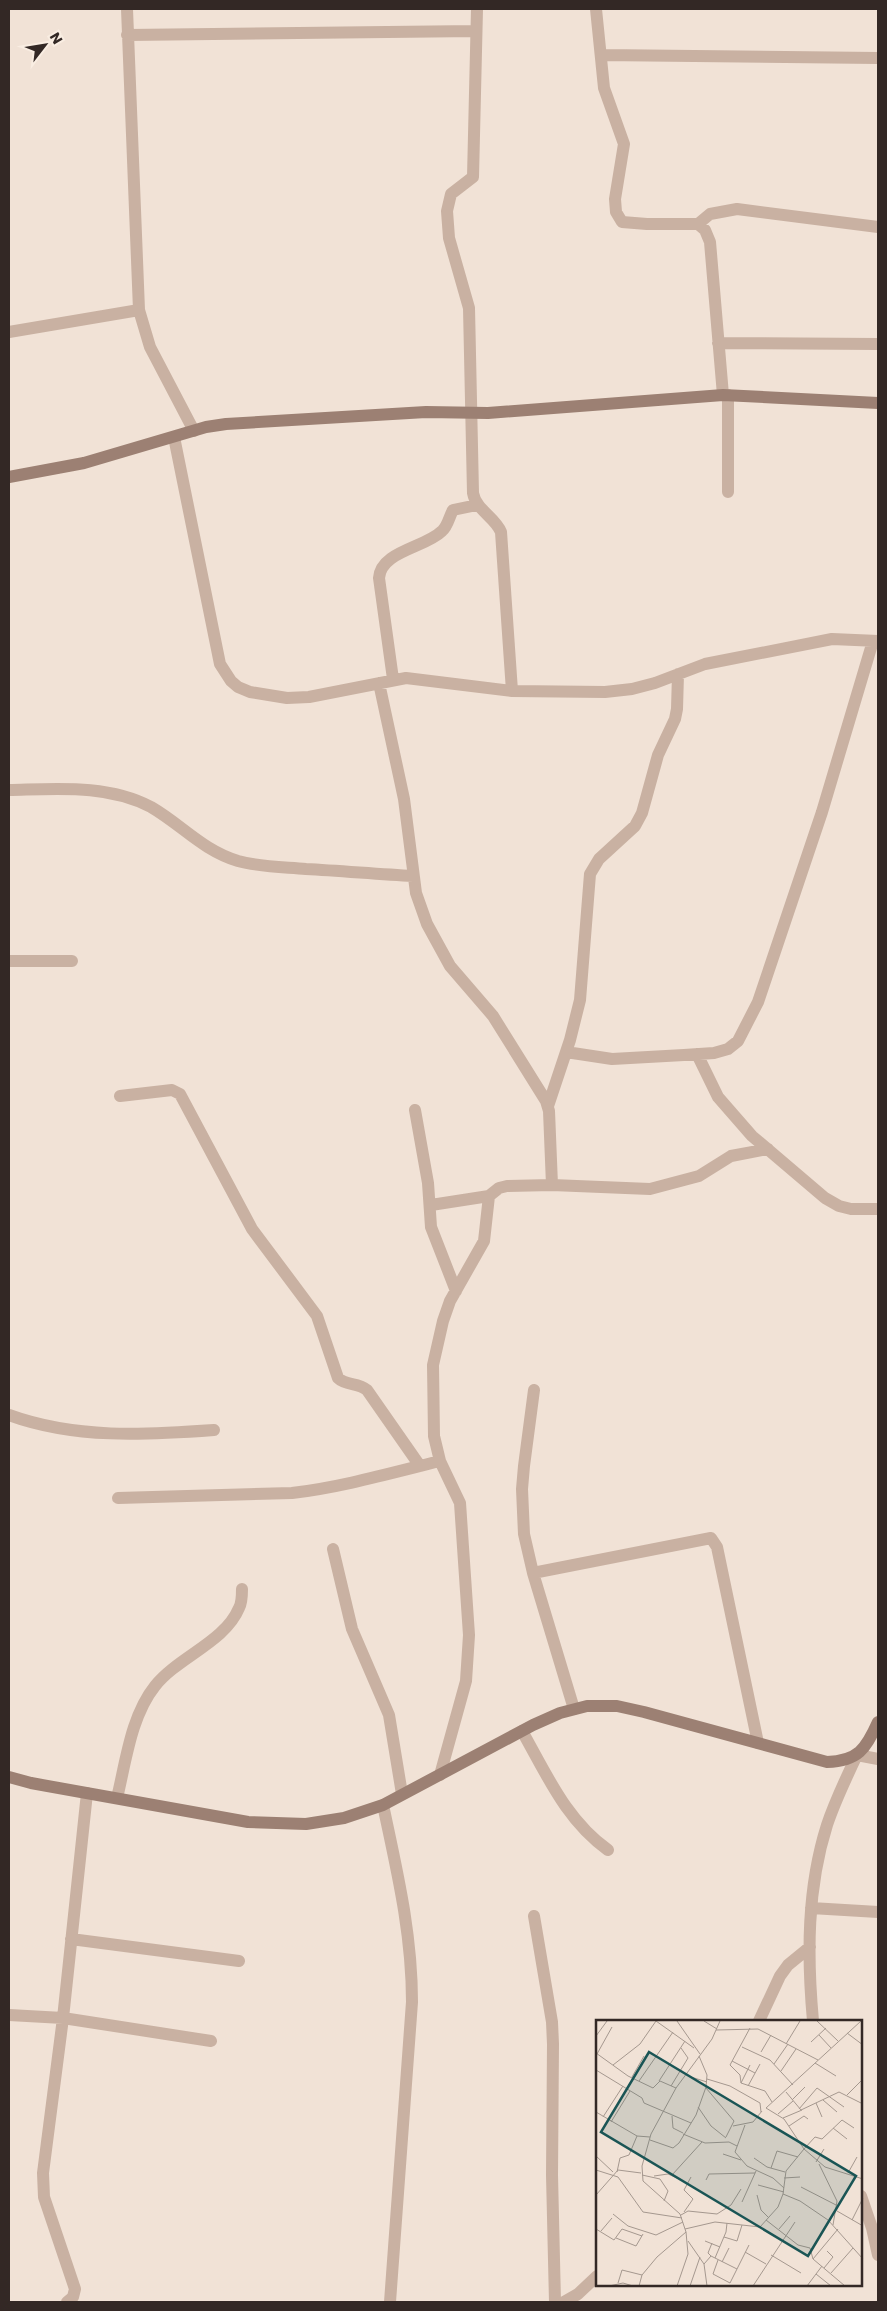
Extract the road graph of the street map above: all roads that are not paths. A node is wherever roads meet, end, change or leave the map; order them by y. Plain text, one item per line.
1 (127, 9) edge
2 (477, 9) edge
3 (596, 9) edge
4 (476, 32) junction
5 (127, 35) junction
6 (601, 54) junction
7 (878, 58) edge
8 (698, 224) junction
9 (878, 227) edge
10 (139, 310) junction
11 (9, 332) edge
12 (718, 343) junction
13 (878, 344) edge
14 (726, 395) junction
15 (878, 403) edge
16 (470, 414) junction
17 (194, 431) junction
18 (174, 437) junction
19 (9, 477) edge
20 (728, 492) dead end
21 (477, 505) junction
22 (876, 641) edge
23 (678, 674) junction
24 (393, 679) junction
25 (379, 683) junction
26 (512, 691) junction
27 (9, 790) edge
28 (413, 876) junction
29 (9, 961) edge
30 (72, 961) dead end
31 (566, 1052) junction
32 (697, 1054) junction
33 (120, 1096) dead end
34 (548, 1106) junction
35 (415, 1110) dead end
36 (768, 1148) junction
37 (552, 1185) junction
38 (489, 1196) junction
39 (431, 1205) junction
40 (878, 1208) edge
41 (456, 1292) junction
42 (534, 1390) dead end
43 (9, 1416) edge
44 (214, 1430) dead end
45 (440, 1461) junction
46 (420, 1466) junction
47 (118, 1498) dead end
48 (333, 1549) dead end
49 (533, 1573) junction
50 (242, 1589) dead end
51 (574, 1709) junction
52 (878, 1722) edge
53 (522, 1731) junction
54 (758, 1743) junction
55 (857, 1755) junction
56 (878, 1758) edge
57 (440, 1775) junction
58 (9, 1776) edge
59 (87, 1793) junction
60 (402, 1794) junction
61 (117, 1798) junction
62 (383, 1805) junction
63 (608, 1850) dead end
64 (811, 1908) junction
65 (878, 1912) edge
66 (534, 1916) dead end
67 (72, 1939) junction
68 (810, 1947) junction
69 (239, 1961) dead end
70 (9, 2015) edge
71 (63, 2018) junction
72 (759, 2020) edge
73 (813, 2020) edge
74 (210, 2040) dead end
75 (862, 2198) edge
76 (875, 2228) edge
77 (878, 2256) edge
78 (596, 2277) edge
79 (67, 2302) edge
80 (390, 2302) edge
81 (555, 2302) edge
82 (564, 2302) edge

1 - 5 street
2 - 4 street
3 - 6 street
4 - 5 street
4 - 16 street
5 - 10 street
6 - 7 street
6 - 8 street
8 - 9 street
8 - 12 street
10 - 11 street
10 - 17 street
12 - 13 street
12 - 14 street
14 - 15 street
14 - 16 street
14 - 20 street
16 - 17 street
16 - 21 street
17 - 18 street
18 - 19 street
18 - 25 street
21 - 24 street
21 - 26 street
22 - 23 street
22 - 32 street
23 - 26 street
23 - 31 street
24 - 25 street
24 - 26 street
25 - 28 street
27 - 28 street
28 - 34 street
29 - 30 street
31 - 32 street
31 - 34 street
32 - 36 street
33 - 46 street
34 - 37 street
35 - 39 street
36 - 37 street
36 - 40 street
37 - 38 street
38 - 39 street
38 - 41 street
39 - 41 street
41 - 45 street
42 - 49 street
43 - 44 street
45 - 46 street
45 - 57 street
46 - 47 street
48 - 60 street
49 - 51 street
49 - 54 street
50 - 61 street
51 - 53 street
51 - 54 street
52 - 55 street
53 - 57 street
53 - 63 street
54 - 55 street
55 - 56 street
55 - 64 street
57 - 60 street
58 - 59 street
59 - 61 street
59 - 67 street
60 - 62 street
61 - 62 street
62 - 80 street
64 - 65 street
64 - 68 street
66 - 81 street
67 - 69 street
67 - 71 street
68 - 72 street
68 - 73 street
70 - 71 street
71 - 74 street
71 - 79 street
75 - 76 street
76 - 77 street
78 - 82 street

